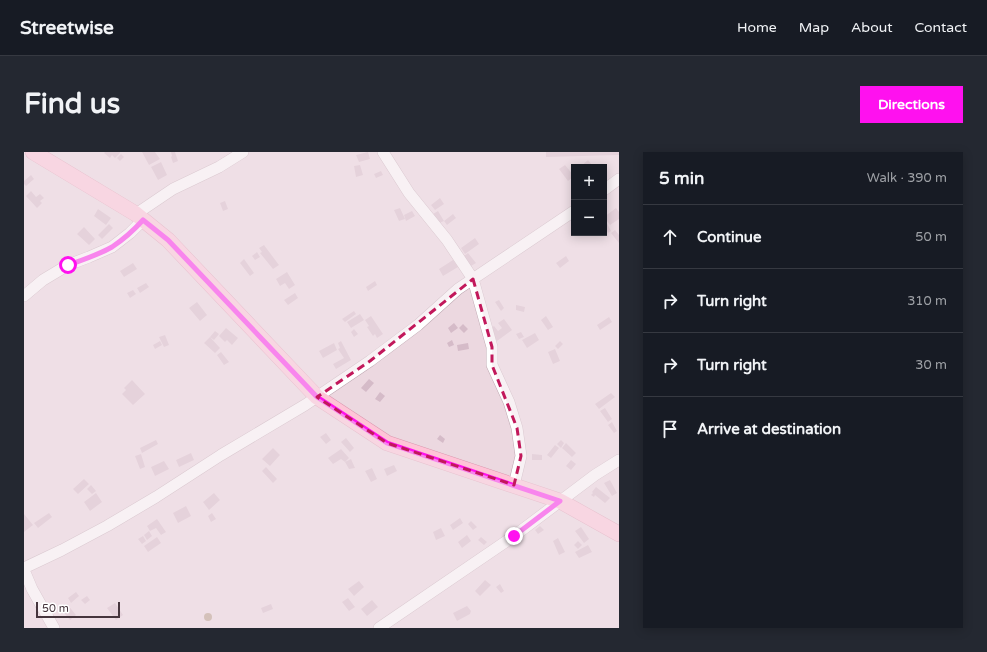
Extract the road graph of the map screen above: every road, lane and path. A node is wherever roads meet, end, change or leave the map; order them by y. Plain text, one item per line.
1 (33, 152) edge
2 (243, 152) edge
3 (383, 152) edge
4 (619, 179) edge
5 (607, 188) edge
6 (571, 213) edge
7 (140, 217) junction
8 (473, 279) junction
9 (24, 296) edge
10 (317, 397) junction
11 (619, 460) edge
12 (514, 485) junction
13 (560, 501) junction
14 (619, 534) edge
15 (24, 569) edge
16 (54, 628) edge
17 (379, 628) edge

1 - 7 street
2 - 7 street
3 - 8 street
4 - 5 street
6 - 8 street
7 - 9 street
7 - 10 street
8 - 10 street
8 - 12 street
10 - 12 street
10 - 15 street
11 - 13 street
12 - 13 street
13 - 14 street
13 - 17 street
15 - 16 street

